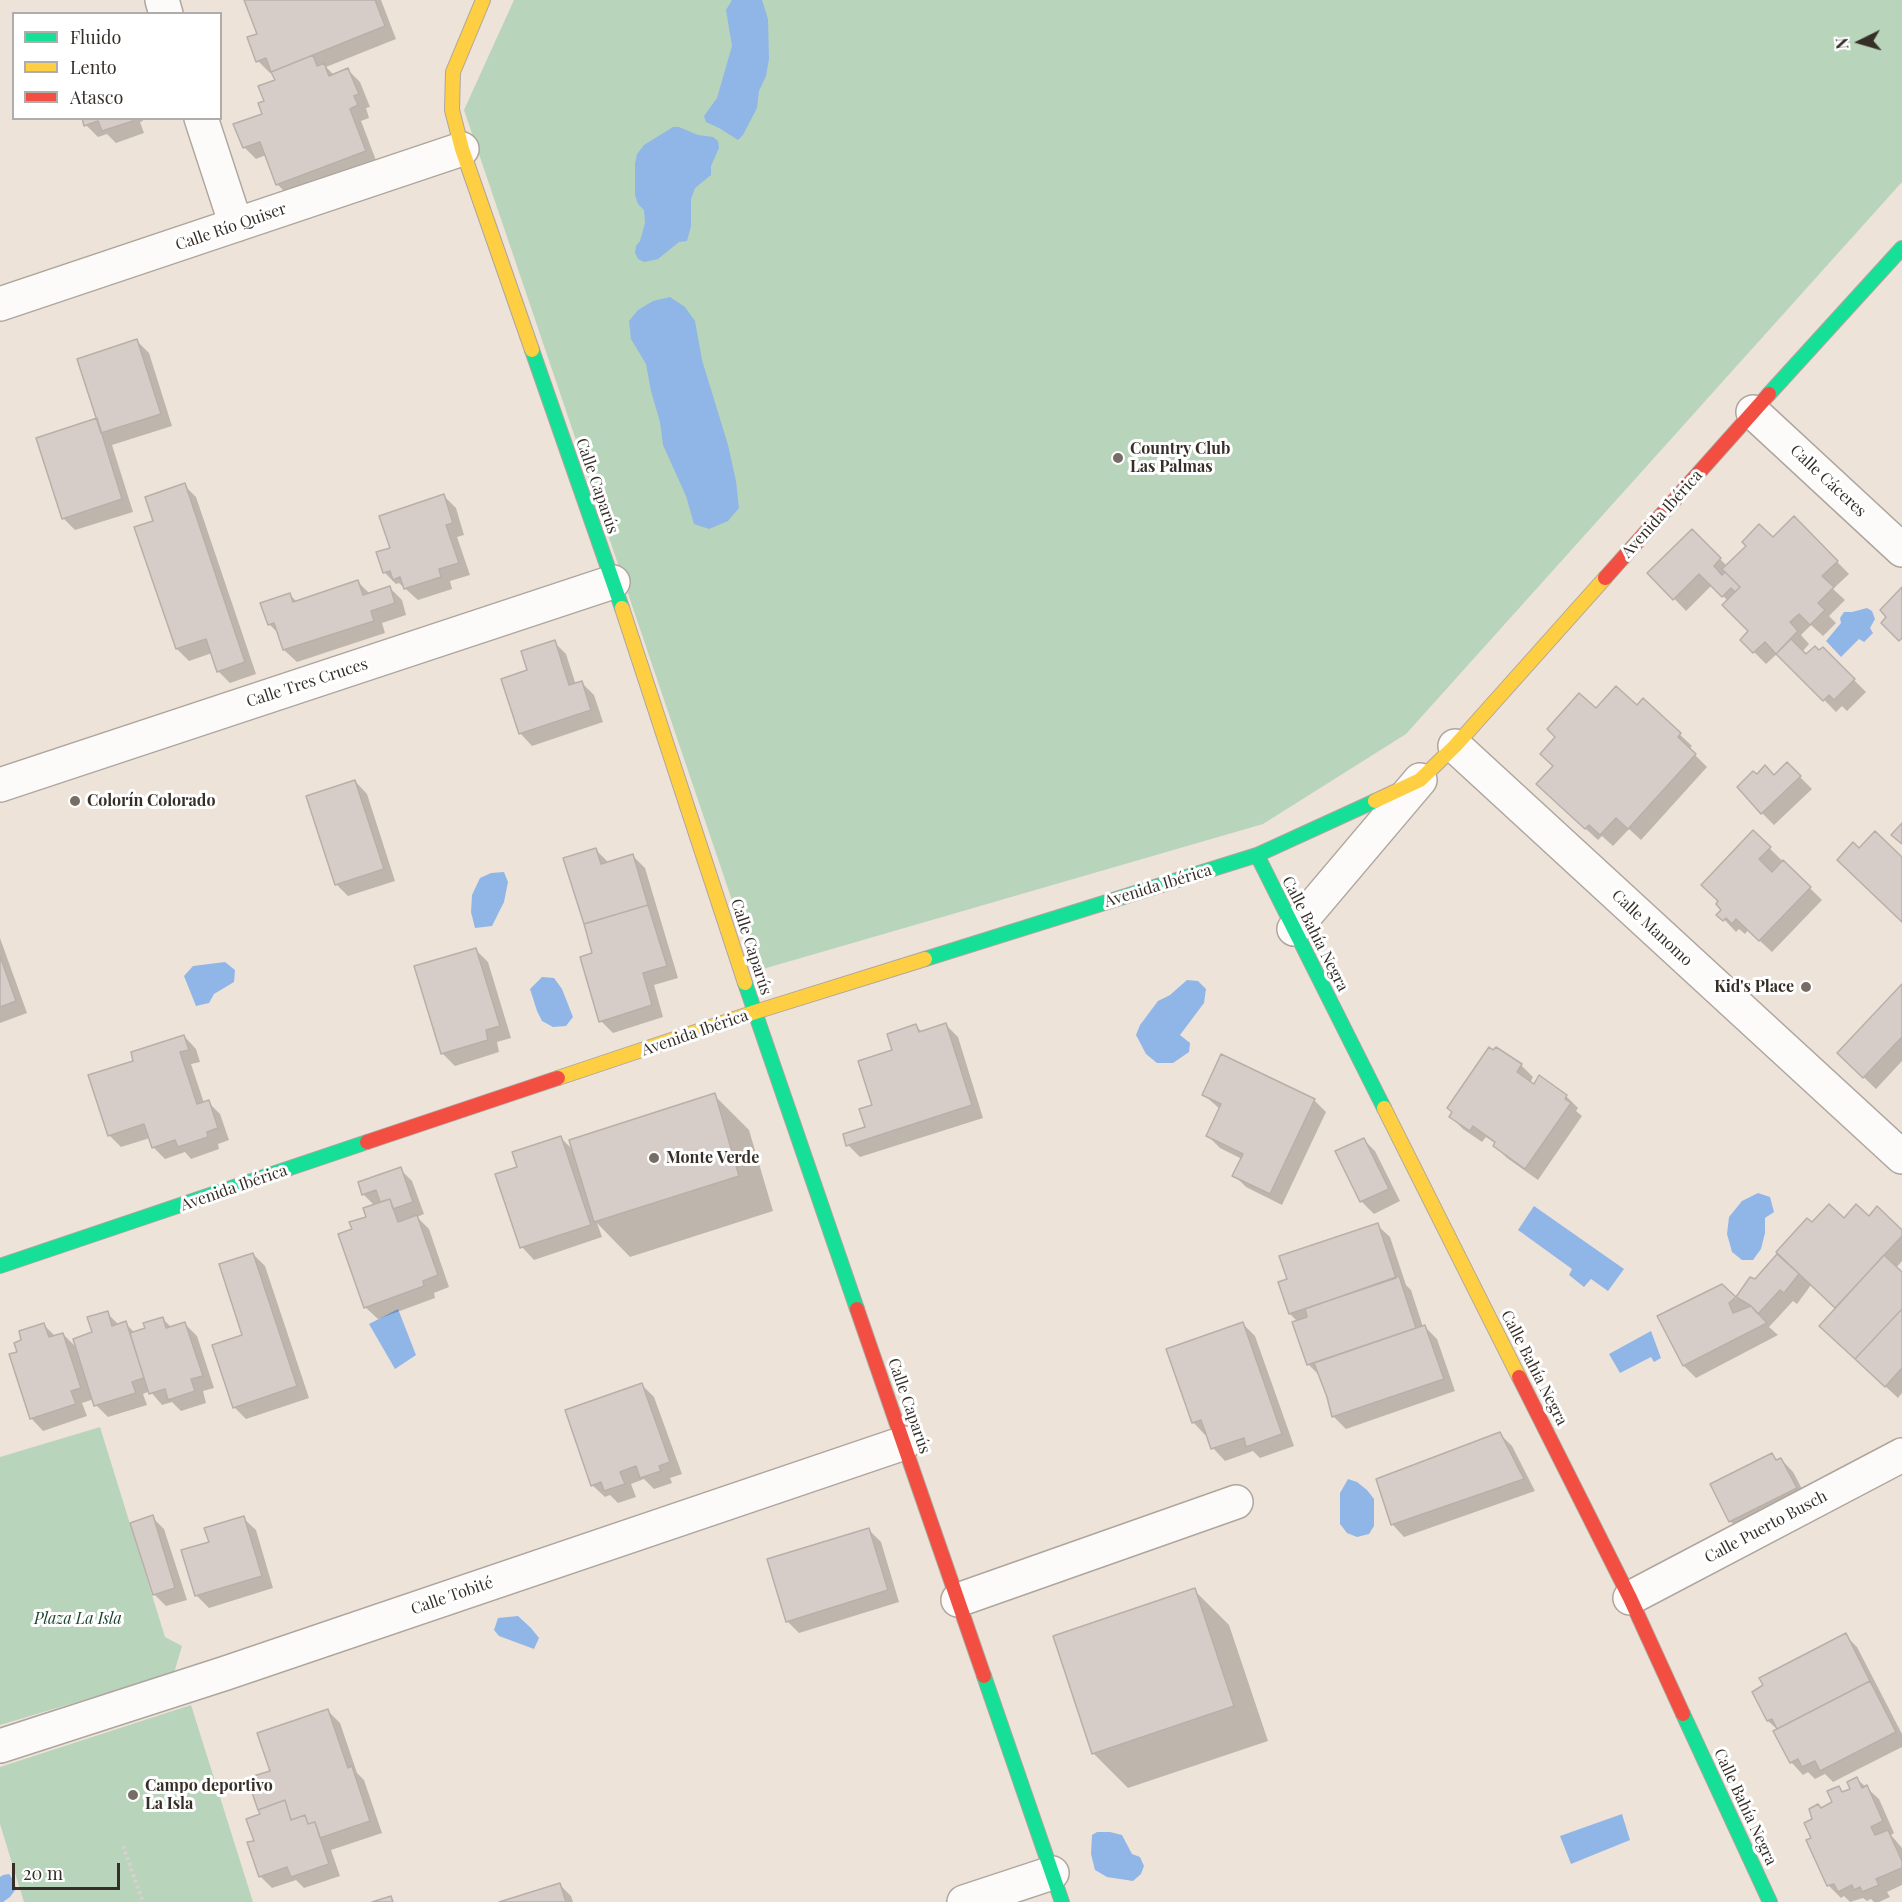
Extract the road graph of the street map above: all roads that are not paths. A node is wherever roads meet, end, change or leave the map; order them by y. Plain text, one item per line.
1 (483, 0) edge
2 (202, 120) edge
3 (462, 150) junction
4 (236, 225) junction
5 (1902, 248) edge
6 (0, 304) edge
7 (1753, 412) junction
8 (1902, 550) edge
9 (613, 582) junction
10 (1455, 746) junction
11 (1420, 780) junction
12 (0, 785) edge
13 (1257, 855) junction
14 (1294, 929) junction
15 (755, 1012) junction
16 (1902, 1157) edge
17 (0, 1266) edge
18 (904, 1443) junction
19 (1902, 1455) edge
20 (1236, 1502) dead end
21 (1630, 1598) junction
22 (958, 1600) junction
23 (0, 1746) edge
24 (1057, 1887) edge
25 (964, 1902) edge
26 (1770, 1902) edge

1 - 3 street, Calle Caparús
2 - 4 street
3 - 4 street, Calle Río Quiser
3 - 9 street, Calle Caparús
4 - 6 street, Calle Río Quiser
5 - 7 street, Avenida Ibérica
7 - 8 street, Calle Cáceres
7 - 10 street, Avenida Ibérica
9 - 12 street, Calle Tres Cruces
9 - 15 street, Calle Caparús
10 - 11 street, Avenida Ibérica
10 - 16 street, Calle Manomo
11 - 13 street, Avenida Ibérica
11 - 14 street, Avenida Ibérica
13 - 14 street, Calle Bahía Negra
13 - 15 street, Avenida Ibérica
14 - 21 street, Calle Bahía Negra
15 - 17 street, Avenida Ibérica
15 - 18 street, Calle Caparús
18 - 22 street, Calle Caparús
18 - 23 street, Calle Tobité
19 - 21 street, Calle Puerto Busch
20 - 22 street
21 - 26 street, Calle Bahía Negra
22 - 24 street, Calle Caparús
24 - 25 street

